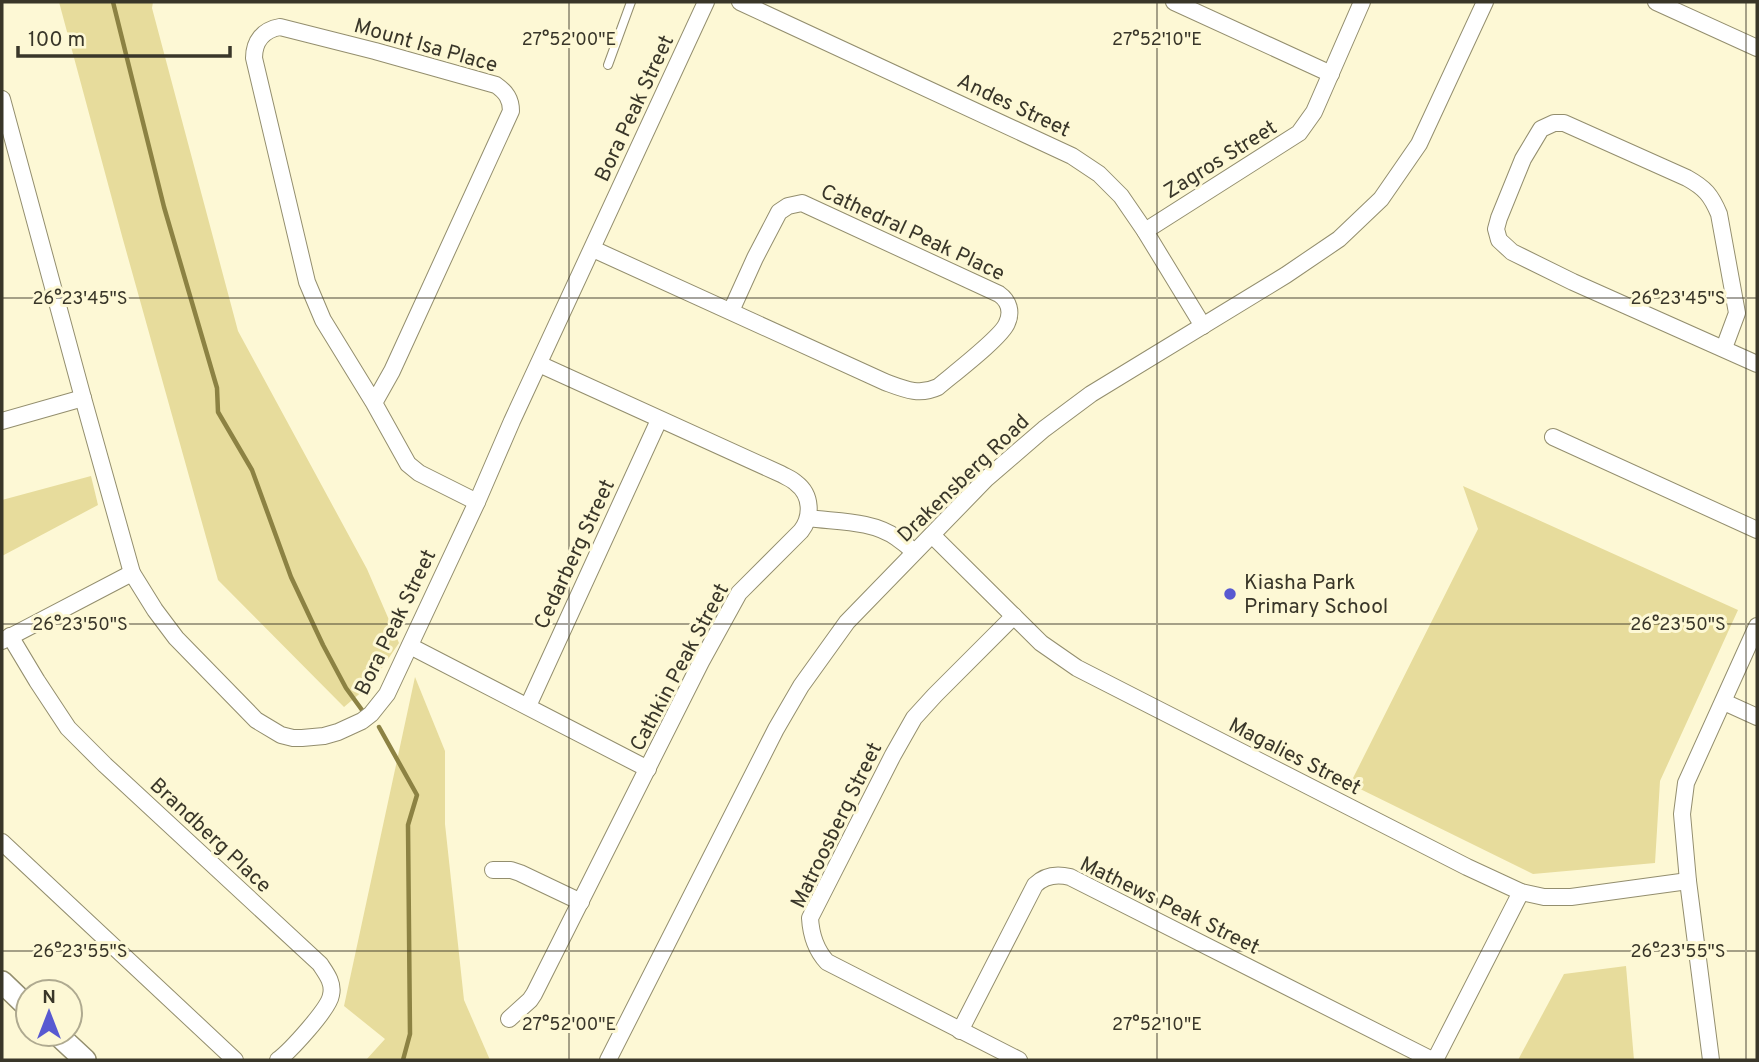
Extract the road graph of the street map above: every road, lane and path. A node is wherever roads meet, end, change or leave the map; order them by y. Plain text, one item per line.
1 (631, 2) edge
2 (706, 2) edge
3 (740, 2) edge
4 (1174, 2) edge
5 (1362, 2) edge
6 (1485, 2) edge
7 (1656, 2) edge
8 (1757, 48) edge
9 (608, 65) dead end
10 (1331, 74) junction
11 (2, 99) edge
12 (1145, 231) junction
13 (593, 249) junction
14 (732, 311) junction
15 (1203, 326) junction
16 (1724, 348) junction
17 (539, 364) junction
18 (1757, 364) edge
19 (83, 398) junction
20 (374, 403) junction
21 (659, 419) junction
22 (2, 421) edge
23 (1553, 437) dead end
24 (477, 502) junction
25 (808, 517) junction
26 (1757, 530) edge
27 (932, 535) junction
28 (914, 552) junction
29 (132, 573) junction
30 (1014, 616) junction
31 (1757, 626) edge
32 (6, 639) edge
33 (410, 646) junction
34 (1724, 702) junction
35 (528, 706) junction
36 (1757, 717) edge
37 (648, 769) junction
38 (2, 842) edge
39 (494, 870) dead end
40 (1688, 881) junction
41 (1521, 892) junction
42 (581, 902) junction
43 (509, 1019) dead end
44 (960, 1031) junction
45 (72, 1048) edge
46 (85, 1060) edge
47 (235, 1060) edge
48 (278, 1060) edge
49 (608, 1060) edge
50 (1019, 1060) edge
51 (1434, 1060) edge
52 (1711, 1060) edge

1 - 9 lane
2 - 13 street, Bora Peak Street
3 - 12 street, Andes Street
4 - 10 street
5 - 10 street, Zagros Street
6 - 15 street, Drakensberg Road
7 - 8 street
10 - 12 street, Zagros Street
11 - 19 street, Bora Peak Street
12 - 15 street, Andes Street
13 - 14 street, Cathedral Peak Place
13 - 17 street, Bora Peak Street
14 - 14 street, Cathedral Peak Place
15 - 27 street, Drakensberg Road
16 - 16 street
16 - 18 street
17 - 21 street
17 - 24 street, Bora Peak Street
19 - 22 street
19 - 29 street, Bora Peak Street
20 - 20 street, Mount Isa Place
20 - 24 street, Mount Isa Place
21 - 25 street
21 - 35 street, Cedarberg Street
23 - 26 street
24 - 33 street, Bora Peak Street
25 - 28 street
25 - 37 street, Cathkin Peak Street
27 - 28 street, Drakensberg Road
27 - 30 street, Magalies Street
28 - 49 street, Drakensberg Road
29 - 32 street, Brandberg Place
29 - 33 street, Bora Peak Street
30 - 41 street, Magalies Street
30 - 44 street, Matroosberg Street
31 - 34 street
32 - 48 street, Brandberg Place
33 - 35 street
34 - 36 street
34 - 40 street
35 - 37 street
37 - 42 street, Cathkin Peak Street
38 - 47 street
39 - 42 street
40 - 41 street, Magalies Street
40 - 52 street
41 - 51 street
42 - 43 street, Cathkin Peak Street
44 - 50 street, Matroosberg Street
44 - 51 street, Mathews Peak Street
45 - 46 street

